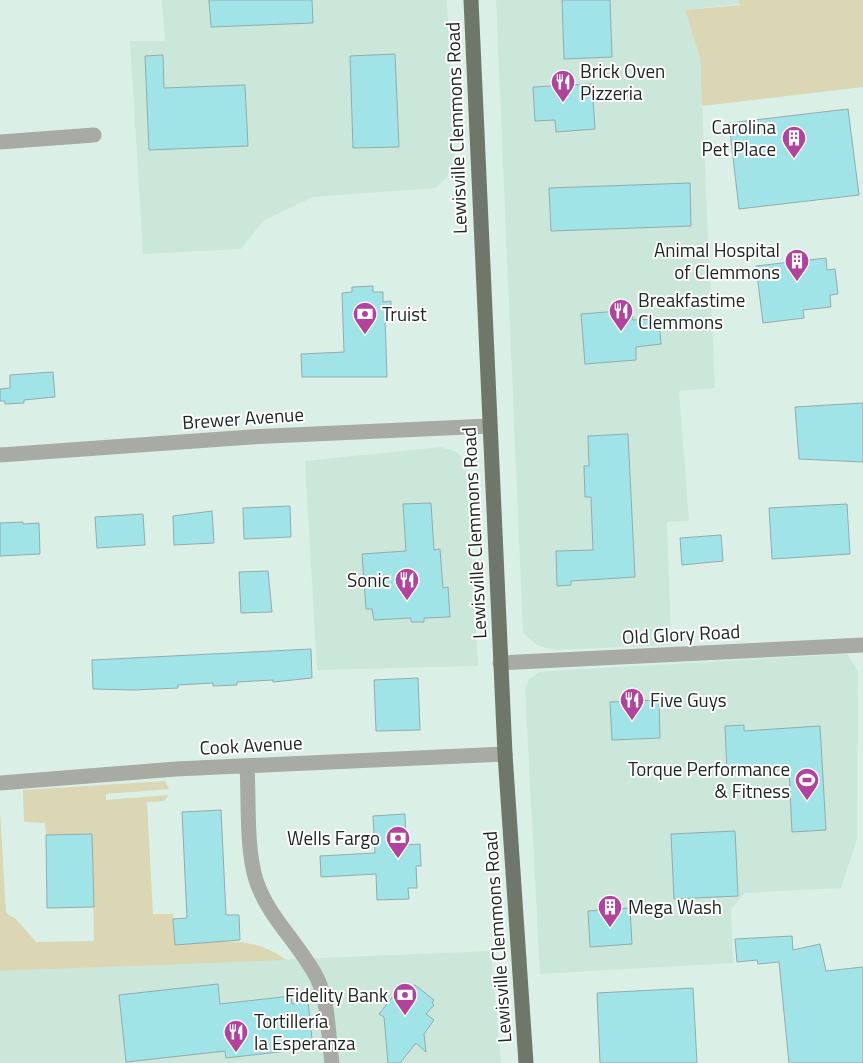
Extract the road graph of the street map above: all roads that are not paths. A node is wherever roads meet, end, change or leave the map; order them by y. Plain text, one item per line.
1 (471, 0) edge
2 (94, 135) dead end
3 (0, 142) edge
4 (489, 426) junction
5 (0, 455) edge
6 (863, 646) edge
7 (500, 663) junction
8 (505, 754) junction
9 (247, 766) junction
10 (0, 783) edge
11 (332, 1063) edge
12 (526, 1063) edge

1 - 4 main road, Lewisville Clemmons Road
2 - 3 street
4 - 5 street, Brewer Avenue
4 - 7 main road, Lewisville Clemmons Road
6 - 7 street, Old Glory Road
7 - 8 main road, Lewisville Clemmons Road
8 - 9 street, Cook Avenue
8 - 12 main road, Lewisville Clemmons Road
9 - 10 street, Cook Avenue
9 - 11 street

